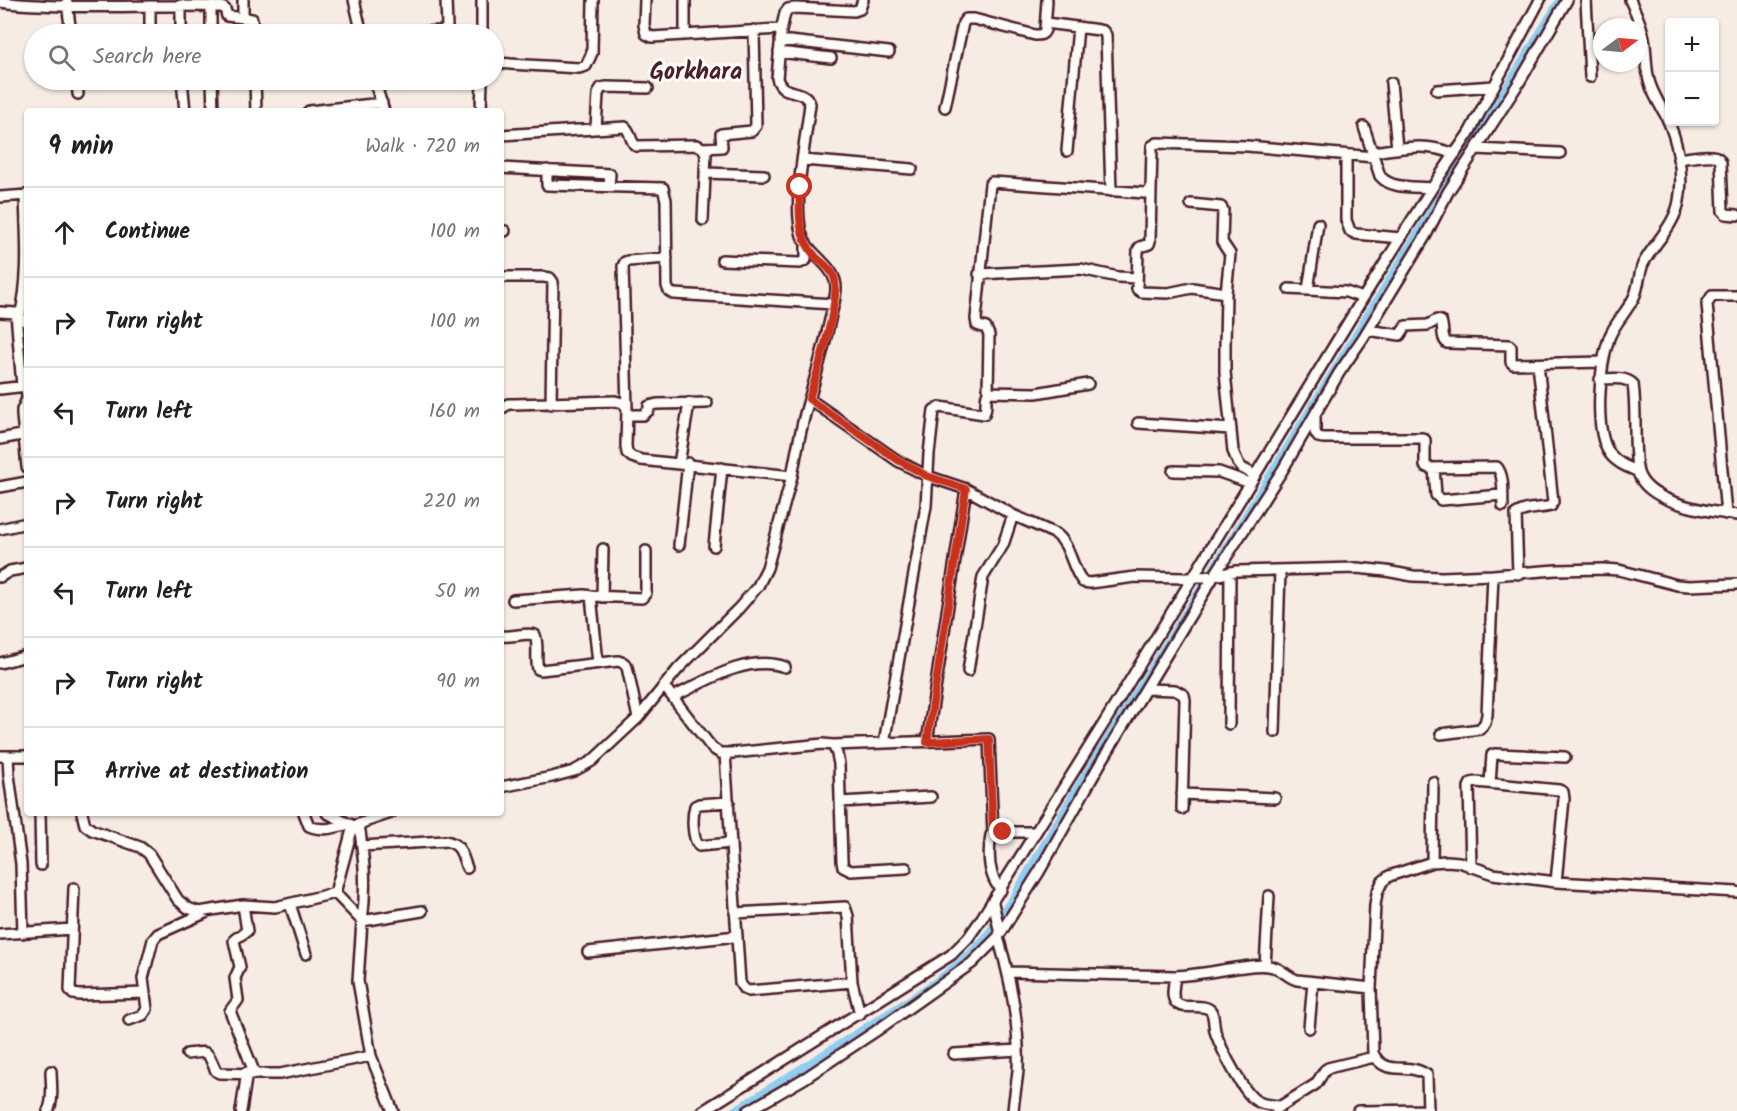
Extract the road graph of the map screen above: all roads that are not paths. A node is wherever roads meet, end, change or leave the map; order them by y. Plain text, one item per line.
1 (243, 0) edge
2 (354, 0) edge
3 (446, 0) edge
4 (483, 0) edge
5 (593, 0) edge
6 (645, 0) edge
7 (685, 0) edge
8 (784, 0) edge
9 (863, 0) edge
10 (1047, 0) edge
11 (1540, 0) edge
12 (1567, 0) edge
13 (1586, 0) edge
14 (1630, 0) edge
15 (0, 2) edge
16 (68, 3) edge
17 (181, 5) junction
18 (150, 6) junction
19 (210, 6) junction
20 (784, 13) junction
21 (243, 18) junction
22 (1046, 23) junction
23 (70, 24) edge
24 (150, 24) edge
25 (181, 24) edge
26 (211, 24) edge
27 (252, 24) edge
28 (360, 24) edge
29 (447, 24) edge
30 (482, 24) edge
31 (1078, 27) junction
32 (754, 30) junction
33 (685, 35) junction
34 (780, 35) junction
35 (779, 51) junction
36 (889, 52) dead end
37 (831, 58) dead end
38 (504, 64) edge
39 (1590, 77) dead end
40 (1391, 83) dead end
41 (1494, 86) junction
42 (648, 88) dead end
43 (77, 90) edge
44 (183, 90) edge
45 (212, 90) edge
46 (255, 90) edge
47 (377, 90) edge
48 (482, 90) edge
49 (1437, 90) dead end
50 (78, 94) dead end
51 (383, 107) edge
52 (945, 107) dead end
53 (185, 108) edge
54 (213, 108) edge
55 (256, 108) edge
56 (364, 108) edge
57 (481, 108) edge
58 (1364, 127) dead end
59 (596, 128) junction
60 (504, 135) edge
61 (704, 148) junction
62 (1397, 149) junction
63 (1476, 149) junction
64 (1067, 152) dead end
65 (1560, 153) dead end
66 (1373, 154) junction
67 (1455, 154) junction
68 (1346, 155) junction
69 (1678, 159) junction
70 (803, 160) junction
71 (504, 168) edge
72 (912, 169) dead end
73 (547, 170) junction
74 (705, 173) junction
75 (764, 175) dead end
76 (609, 186) junction
77 (1432, 188) junction
78 (1151, 190) junction
79 (1111, 191) junction
80 (24, 195) edge
81 (0, 197) edge
82 (1191, 204) dead end
83 (1737, 214) edge
84 (703, 220) dead end
85 (1318, 224) dead end
86 (1401, 238) junction
87 (806, 246) junction
88 (667, 258) junction
89 (722, 261) dead end
90 (979, 274) junction
91 (504, 277) edge
92 (1137, 278) junction
93 (1289, 289) dead end
94 (1308, 290) junction
95 (1226, 293) junction
96 (1737, 296) edge
97 (1363, 298) junction
98 (24, 300) edge
99 (833, 304) junction
100 (0, 312) edge
101 (21, 317) edge
102 (1368, 330) junction
103 (1603, 362) junction
104 (1538, 364) junction
105 (24, 369) edge
106 (1600, 380) junction
107 (1088, 384) dead end
108 (24, 386) edge
109 (0, 389) edge
110 (988, 392) junction
111 (809, 399) junction
112 (689, 403) junction
113 (707, 403) dead end
114 (551, 404) junction
115 (24, 406) edge
116 (504, 407) edge
117 (628, 412) junction
118 (1315, 414) junction
119 (1138, 423) dead end
120 (24, 427) edge
121 (1230, 429) junction
122 (24, 435) edge
123 (0, 438) edge
124 (684, 464) junction
125 (722, 468) junction
126 (1434, 468) junction
127 (1173, 471) dead end
128 (1637, 471) junction
129 (792, 476) junction
130 (927, 476) junction
131 (1252, 479) junction
132 (24, 483) edge
133 (0, 487) edge
134 (966, 489) junction
135 (1502, 495) junction
136 (1503, 506) dead end
137 (1726, 514) junction
138 (1013, 515) junction
139 (1737, 515) edge
140 (24, 524) edge
141 (0, 529) edge
142 (679, 545) dead end
143 (714, 546) dead end
144 (603, 549) dead end
145 (646, 551) dead end
146 (24, 569) edge
147 (1280, 570) junction
148 (1230, 572) junction
149 (1518, 574) junction
150 (1493, 575) junction
151 (1214, 576) junction
152 (0, 577) edge
153 (1192, 577) junction
154 (1737, 584) edge
155 (591, 596) junction
156 (602, 597) junction
157 (513, 600) dead end
158 (504, 636) edge
159 (24, 657) edge
160 (0, 663) edge
161 (598, 663) junction
162 (785, 667) dead end
163 (968, 671) dead end
164 (664, 686) junction
165 (1147, 689) junction
166 (673, 697) junction
167 (638, 718) junction
168 (1229, 724) dead end
169 (1275, 732) dead end
170 (1441, 734) dead end
171 (927, 742) junction
172 (884, 743) junction
173 (832, 746) junction
174 (726, 753) junction
175 (4, 756) edge
176 (24, 756) edge
177 (1565, 757) dead end
178 (1433, 782) dead end
179 (1490, 783) junction
180 (504, 786) edge
181 (1182, 794) junction
182 (931, 797) dead end
183 (1275, 798) dead end
184 (840, 801) junction
185 (729, 802) junction
186 (1182, 809) dead end
187 (40, 816) edge
188 (83, 816) edge
189 (305, 816) edge
190 (334, 816) edge
191 (381, 816) edge
192 (354, 824) junction
193 (1036, 832) junction
194 (993, 833) junction
195 (731, 843) junction
196 (362, 846) junction
197 (1432, 862) junction
198 (41, 865) dead end
199 (1471, 867) junction
200 (467, 868) dead end
201 (906, 868) dead end
202 (1556, 882) junction
203 (74, 888) dead end
204 (1001, 890) junction
205 (1737, 892) edge
206 (335, 893) junction
207 (1269, 896) dead end
208 (290, 904) junction
209 (243, 905) junction
210 (993, 905) junction
211 (212, 910) junction
212 (422, 911) dead end
213 (735, 913) junction
214 (362, 921) junction
215 (72, 929) junction
216 (23, 933) junction
217 (999, 933) junction
218 (0, 934) edge
219 (737, 936) junction
220 (588, 952) dead end
221 (306, 954) dead end
222 (1265, 966) junction
223 (1009, 972) junction
224 (1175, 976) junction
225 (852, 982) junction
226 (1313, 982) junction
227 (1371, 988) junction
228 (145, 993) junction
229 (860, 1014) junction
230 (129, 1020) dead end
231 (1309, 1028) dead end
232 (1018, 1050) junction
233 (186, 1053) dead end
234 (954, 1054) dead end
235 (371, 1056) junction
236 (1374, 1057) junction
237 (51, 1071) dead end
238 (251, 1073) junction
239 (1277, 1109) edge
240 (48, 1111) edge
241 (241, 1111) edge
242 (393, 1111) edge
243 (703, 1111) edge
244 (748, 1111) edge
245 (1012, 1111) edge
246 (1358, 1111) edge
247 (1428, 1111) edge

1 - 21 street
2 - 28 street
3 - 29 street
4 - 30 street
5 - 38 street
6 - 33 street
7 - 33 street
8 - 20 street
9 - 20 street
10 - 22 street
11 - 41 street
12 - 63 street
13 - 39 street
14 - 69 street
15 - 16 street
16 - 18 street
16 - 23 street
17 - 18 street
17 - 19 street
17 - 25 street
18 - 24 street
19 - 21 street
19 - 26 street
20 - 34 street
21 - 27 street
22 - 31 street
22 - 52 street
31 - 64 street
31 - 79 street
32 - 33 street
32 - 34 street
32 - 61 street
34 - 35 street
34 - 36 street
35 - 37 street
35 - 70 street
40 - 62 street
41 - 49 street
41 - 67 street
42 - 59 street
43 - 50 street
44 - 53 street
45 - 54 street
46 - 55 street
47 - 51 street
48 - 57 street
51 - 56 street
58 - 66 street
59 - 60 street
59 - 61 street
61 - 74 street
62 - 66 street
62 - 67 street
63 - 65 street
63 - 102 street
66 - 68 street
66 - 77 street
67 - 77 street
68 - 78 street
68 - 86 street
69 - 83 street
69 - 103 street
70 - 72 street
70 - 87 street
71 - 73 street
73 - 76 street
73 - 76 street
74 - 75 street
74 - 84 street
76 - 88 street
77 - 86 street
78 - 79 street
78 - 92 street
79 - 90 street
80 - 81 street
82 - 95 street
85 - 94 street
86 - 97 street
87 - 89 street
87 - 99 street
88 - 99 street
88 - 117 street
90 - 92 street
90 - 110 street
91 - 114 street
92 - 95 street
93 - 94 street
94 - 97 street
95 - 121 street
96 - 137 street
97 - 131 street
98 - 101 street
99 - 111 street
100 - 101 street
101 - 105 street
102 - 104 street
102 - 118 street
103 - 104 street
103 - 106 street
104 - 149 street
106 - 128 street
106 - 128 street
107 - 110 street
108 - 109 street
110 - 130 street
111 - 129 street
111 - 130 street
112 - 113 street
112 - 117 street
112 - 124 street
114 - 116 street
114 - 117 street
115 - 120 street
117 - 124 street
118 - 126 street
118 - 151 street
119 - 121 street
121 - 131 street
122 - 123 street
124 - 125 street
124 - 142 street
125 - 129 street
125 - 143 street
126 - 135 street
126 - 135 street
127 - 131 street
128 - 137 street
129 - 164 street
130 - 134 street
130 - 172 street
131 - 153 street
132 - 133 street
134 - 138 street
134 - 171 street
135 - 136 street
137 - 139 street
138 - 153 street
138 - 163 street
140 - 141 street
144 - 156 street
145 - 156 street
146 - 152 street
147 - 148 street
147 - 150 street
147 - 169 street
148 - 151 street
148 - 168 street
149 - 150 street
149 - 154 street
150 - 170 street
151 - 153 street
151 - 165 street
153 - 193 street
155 - 156 street
155 - 157 street
155 - 161 street
158 - 161 street
159 - 160 street
161 - 167 street
162 - 166 street
164 - 166 street
164 - 167 street
165 - 181 street
165 - 217 street
166 - 174 street
167 - 180 street
171 - 172 street
171 - 194 street
172 - 173 street
173 - 174 street
173 - 184 street
174 - 185 street
175 - 176 street
175 - 216 street
177 - 179 street
178 - 197 street
179 - 199 street
179 - 202 street
181 - 183 street
181 - 186 street
182 - 184 street
184 - 201 street
185 - 195 street
185 - 195 street
187 - 198 street
188 - 211 street
189 - 192 street
190 - 192 street
191 - 192 street
192 - 196 street
192 - 206 street
193 - 194 street
193 - 204 street
194 - 204 street
195 - 213 street
196 - 200 street
196 - 214 street
197 - 199 street
197 - 227 street
199 - 202 street
202 - 205 street
203 - 215 street
204 - 210 street
206 - 208 street
206 - 214 street
207 - 222 street
208 - 209 street
208 - 221 street
209 - 211 street
209 - 238 street
210 - 217 street
210 - 229 street
211 - 228 street
212 - 214 street
213 - 219 street
213 - 225 street
214 - 235 street
215 - 216 street
215 - 228 street
216 - 218 street
217 - 223 street
217 - 244 street
219 - 220 street
219 - 225 street
222 - 224 street
222 - 226 street
223 - 224 street
223 - 232 street
224 - 239 street
225 - 229 street
226 - 227 street
226 - 231 street
227 - 236 street
228 - 230 street
229 - 243 street
232 - 234 street
232 - 245 street
233 - 238 street
235 - 238 street
235 - 242 street
236 - 239 street
236 - 247 street
237 - 240 street
238 - 241 street
246 - 247 street

